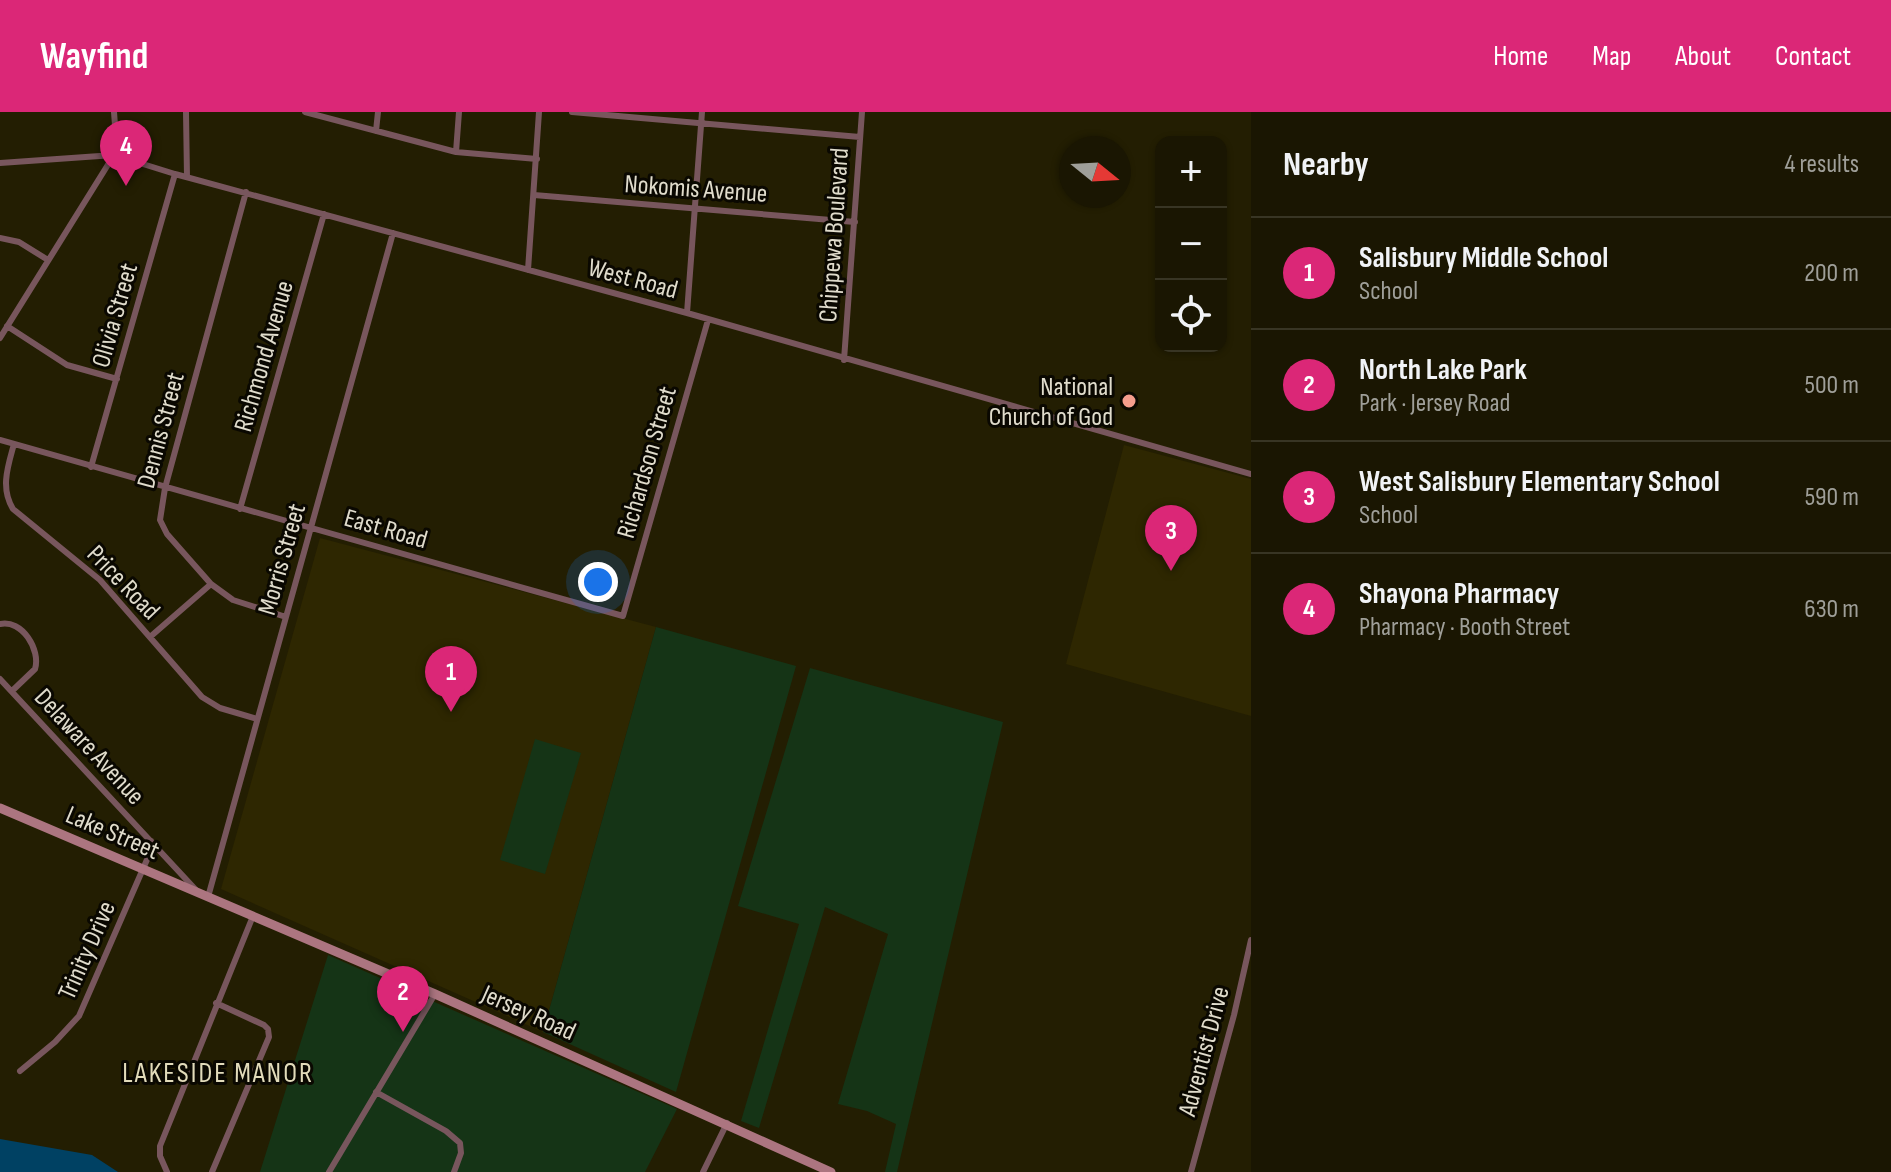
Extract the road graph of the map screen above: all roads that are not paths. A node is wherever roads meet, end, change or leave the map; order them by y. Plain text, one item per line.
1 (114, 112) edge
2 (186, 112) edge
3 (305, 112) edge
4 (378, 112) edge
5 (459, 112) edge
6 (539, 112) edge
7 (572, 112) edge
8 (702, 112) edge
9 (862, 112) edge
10 (701, 122) junction
11 (376, 131) junction
12 (860, 137) junction
13 (456, 152) junction
14 (114, 155) junction
15 (537, 159) junction
16 (0, 163) edge
17 (175, 174) junction
18 (187, 177) junction
19 (246, 192) junction
20 (534, 195) junction
21 (695, 210) junction
22 (324, 214) junction
23 (855, 222) junction
24 (393, 233) junction
25 (0, 238) edge
26 (48, 260) junction
27 (528, 270) junction
28 (687, 313) junction
29 (708, 320) junction
30 (7, 326) junction
31 (0, 338) edge
32 (844, 360) junction
33 (117, 379) junction
34 (0, 440) edge
35 (14, 444) junction
36 (91, 467) junction
37 (1251, 474) edge
38 (165, 488) junction
39 (240, 509) junction
40 (311, 527) junction
41 (211, 584) junction
42 (623, 616) joint
43 (286, 617) junction
44 (0, 624) edge
45 (150, 637) junction
46 (0, 679) edge
47 (12, 691) junction
48 (257, 719) junction
49 (0, 808) edge
50 (151, 841) junction
51 (143, 869) junction
52 (203, 894) junction
53 (253, 916) junction
54 (1251, 940) edge
55 (435, 994) junction
56 (216, 1003) junction
57 (20, 1071) dead end
58 (376, 1092) junction
59 (727, 1123) junction
60 (817, 1169) edge
61 (167, 1172) edge
62 (212, 1172) edge
63 (329, 1172) edge
64 (454, 1172) edge
65 (703, 1172) edge
66 (831, 1172) edge
67 (1191, 1172) edge

1 - 14 street
2 - 18 street
3 - 11 street
4 - 11 street
5 - 13 street
6 - 15 street
7 - 10 street
8 - 10 street
9 - 12 street, Chippewa Boulevard
10 - 12 street
10 - 21 street
11 - 13 street
12 - 23 street, Chippewa Boulevard
13 - 15 street
14 - 16 street, West Road
14 - 17 street, West Road
14 - 26 street
15 - 20 street
17 - 18 street, West Road
17 - 33 street, Olivia Street
18 - 19 street, West Road
19 - 22 street, West Road
19 - 38 street, Dennis Street
20 - 21 street, Nokomis Avenue
20 - 27 street
21 - 23 street, Nokomis Avenue
21 - 28 street
22 - 24 street, West Road
22 - 39 street, Richmond Avenue
23 - 32 street, Chippewa Boulevard
24 - 27 street, West Road
24 - 40 street, Morris Street
25 - 26 street
26 - 30 street
27 - 28 street, West Road
28 - 29 street, West Road
29 - 32 street, West Road
29 - 42 street, Richardson Street
30 - 31 street
30 - 33 street
32 - 37 street, West Road
33 - 36 street, Olivia Street
34 - 35 street, East Road
35 - 36 street, East Road
35 - 45 street, Price Road
36 - 38 street, East Road
38 - 39 street, East Road
38 - 41 street, Dennis Street
39 - 40 street, East Road
40 - 42 street, East Road
40 - 43 street, Morris Street
41 - 43 street, Dennis Street
41 - 45 street
43 - 48 street, Morris Street
44 - 47 street
45 - 48 street, Price Road
46 - 47 street, Delaware Avenue
47 - 50 street, Delaware Avenue
48 - 52 street, Morris Street
49 - 51 street, Lake Street
50 - 51 street, Delaware Avenue
50 - 52 street, Delaware Avenue
51 - 52 street, Lake Street
51 - 57 street, Trinity Drive
52 - 53 street, Jersey Road
53 - 55 street, Jersey Road
53 - 56 street
54 - 67 street, Adventist Drive
55 - 58 street
55 - 59 street, Jersey Road
56 - 61 street
56 - 62 street
58 - 63 street
58 - 64 street
59 - 60 street, Jersey Road
59 - 65 street
60 - 66 street, Jersey Road

